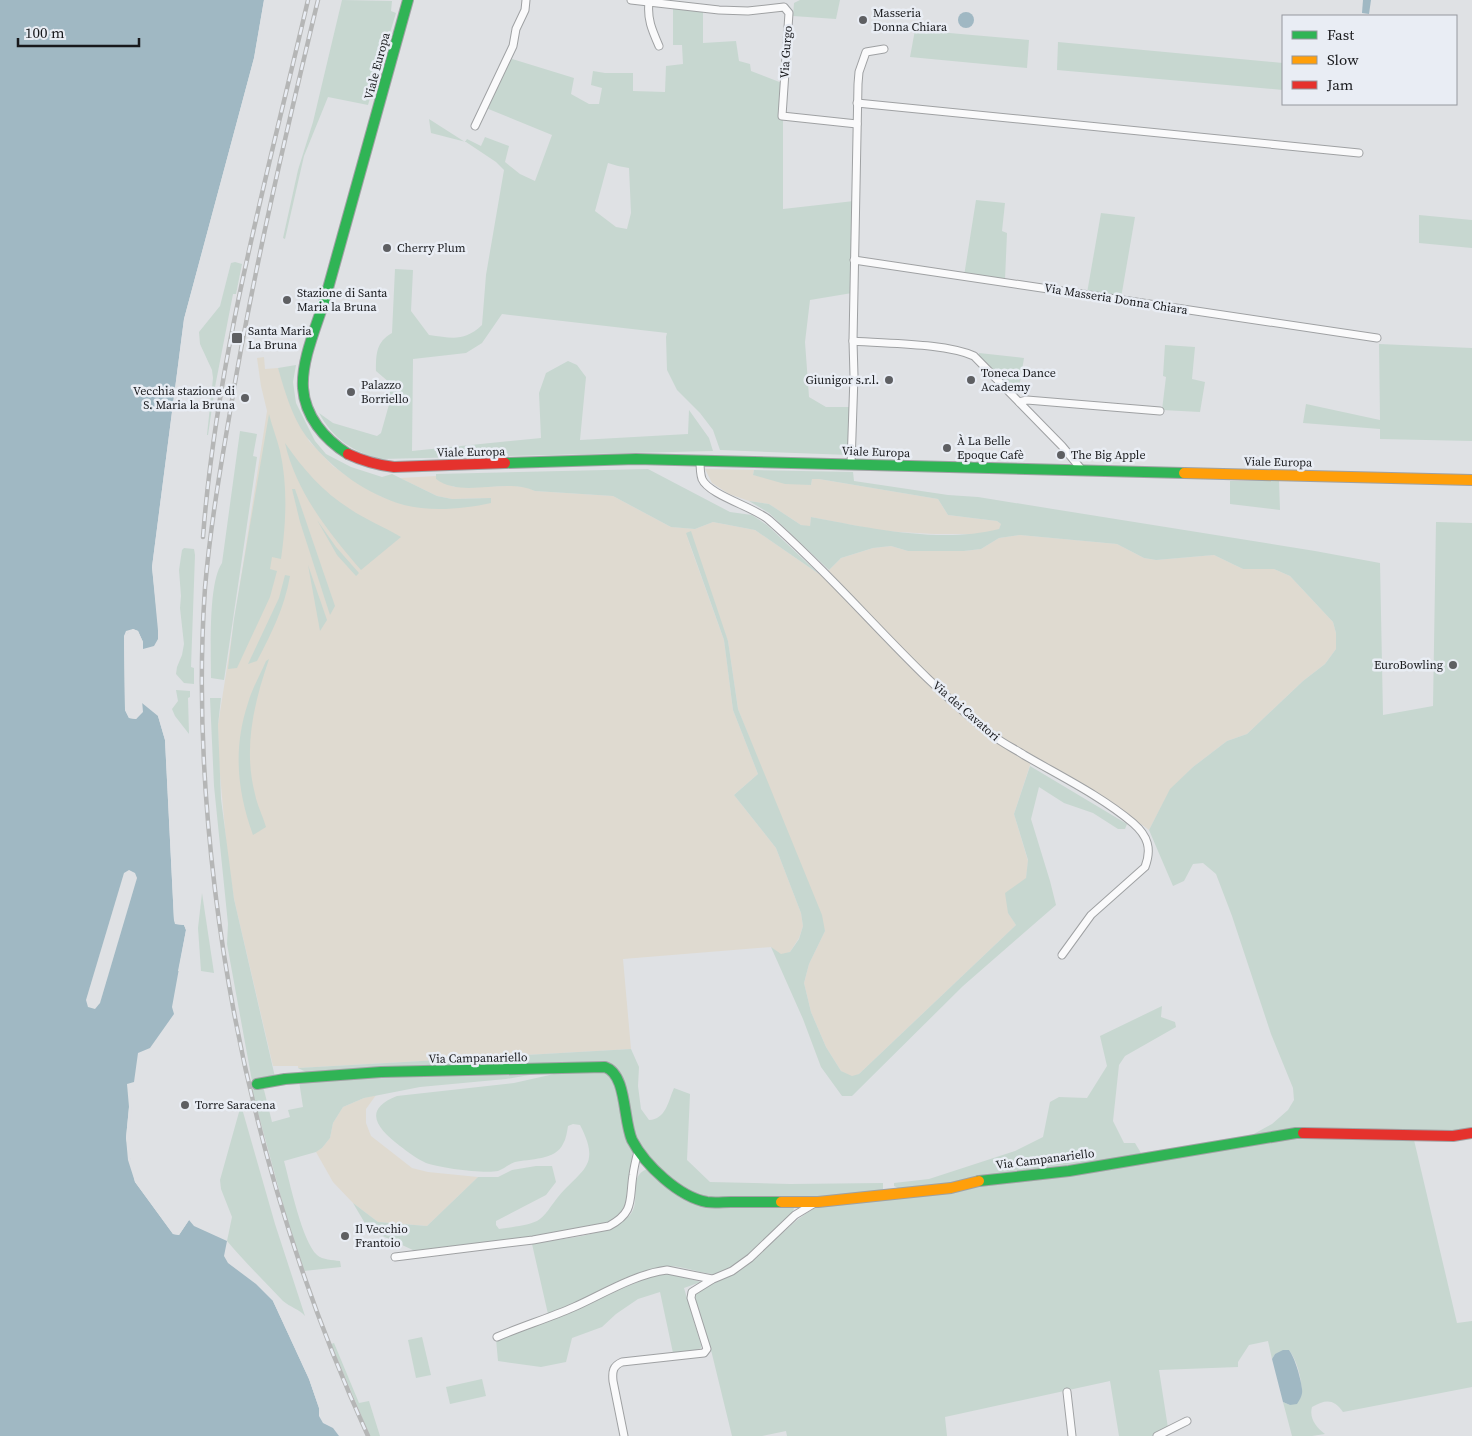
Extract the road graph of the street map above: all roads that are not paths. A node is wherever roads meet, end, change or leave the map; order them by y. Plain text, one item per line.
1 (408, 0) edge
2 (526, 0) edge
3 (631, 0) edge
4 (649, 2) junction
5 (659, 46) dead end
6 (884, 49) dead end
7 (857, 103) junction
8 (857, 124) junction
9 (475, 126) dead end
10 (1359, 153) dead end
11 (854, 260) junction
12 (1377, 338) dead end
13 (853, 341) junction
14 (1019, 402) junction
15 (1160, 411) dead end
16 (700, 460) junction
17 (851, 464) junction
18 (1082, 470) junction
19 (1472, 480) edge
20 (1062, 955) dead end
21 (257, 1084) dead end
22 (1472, 1133) edge
23 (638, 1151) junction
24 (818, 1202) junction
25 (395, 1257) dead end
26 (713, 1279) junction
27 (497, 1337) dead end
28 (1067, 1392) dead end
29 (1187, 1421) dead end
30 (624, 1436) edge
31 (1072, 1436) edge
32 (1158, 1436) edge

1 - 16 street, Viale Europa
2 - 9 street
3 - 4 street, Via Gurgo
4 - 5 street
4 - 8 street, Via Gurgo
6 - 7 street
7 - 8 street
7 - 10 street
8 - 11 street
11 - 12 street, Via Masseria Donna Chiara
11 - 13 street
13 - 14 street
13 - 17 street
14 - 15 street
14 - 18 street
16 - 17 street, Viale Europa
16 - 20 street, Via dei Cavatori
17 - 18 street, Viale Europa
18 - 19 street, Viale Europa
21 - 23 street, Via Campanariello
22 - 24 street, Via Campanariello
23 - 24 street, Via Campanariello
23 - 25 street
24 - 26 street
26 - 27 street
26 - 30 street
28 - 31 street
29 - 32 street

